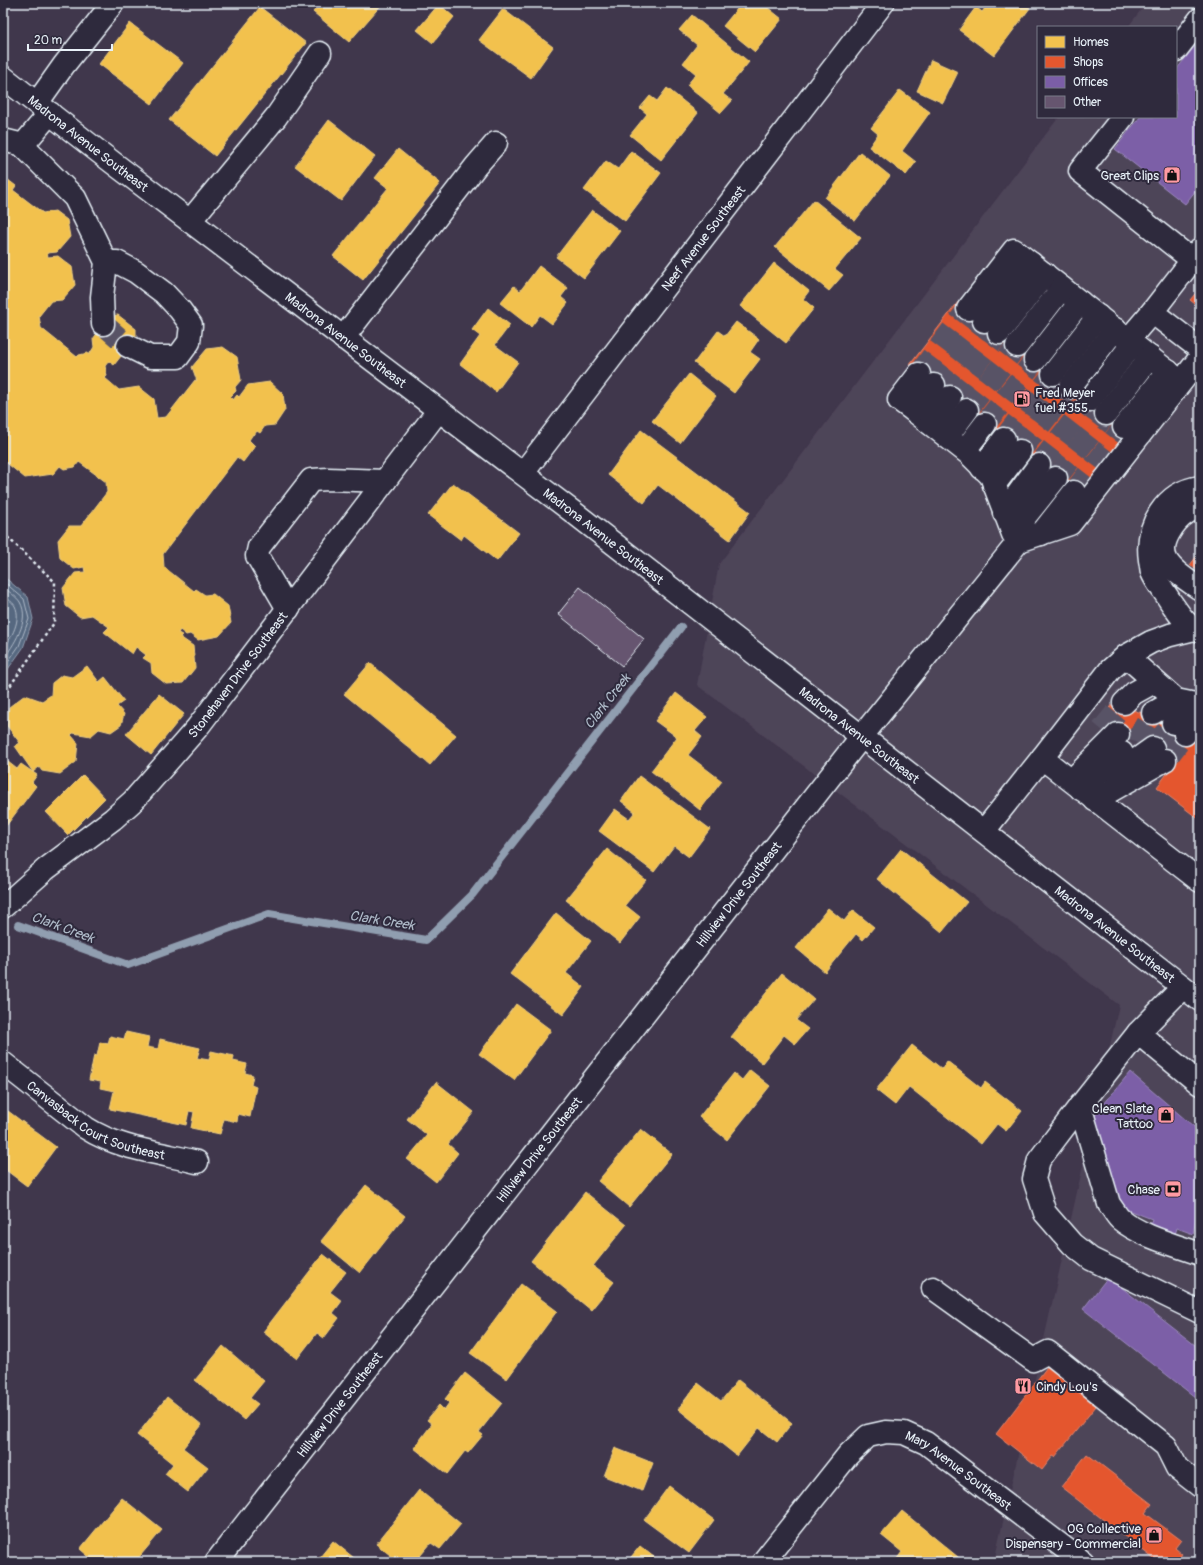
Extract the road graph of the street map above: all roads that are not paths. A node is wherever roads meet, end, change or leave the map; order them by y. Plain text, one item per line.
1 (113, 3) edge
2 (883, 3) edge
3 (1200, 19) edge
4 (1177, 49) edge
5 (320, 53) dead end
6 (3, 77) edge
7 (43, 108) junction
8 (1122, 118) edge
9 (12, 143) edge
10 (496, 143) dead end
11 (190, 221) junction
12 (1196, 255) edge
13 (106, 262) junction
14 (1038, 269) junction
15 (1062, 288) junction
16 (1080, 302) junction
17 (1152, 312) junction
18 (1098, 316) junction
19 (103, 324) dead end
20 (1125, 337) junction
21 (343, 338) junction
22 (128, 346) tunnel mouth
23 (1017, 346) tunnel mouth
24 (1200, 349) edge
25 (1150, 357) junction
26 (1200, 358) edge
27 (1035, 360) tunnel mouth
28 (1174, 376) junction
29 (934, 386) tunnel mouth
30 (1089, 401) tunnel mouth
31 (967, 410) tunnel mouth
32 (438, 411) junction
33 (1106, 414) tunnel mouth
34 (931, 424) junction
35 (985, 424) tunnel mouth
36 (1124, 427) tunnel mouth
37 (1012, 445) tunnel mouth
38 (965, 450) junction
39 (523, 473) junction
40 (988, 476) junction
41 (385, 481) junction
42 (1200, 487) edge
43 (1074, 492) tunnel mouth
44 (1200, 508) edge
45 (1004, 513) junction
46 (1041, 534) junction
47 (1019, 541) junction
48 (1200, 589) edge
49 (288, 609) junction
50 (1197, 630) edge
51 (1126, 656) junction
52 (1181, 699) edge
53 (1179, 728) tunnel mouth
54 (862, 736) junction
55 (1134, 743) junction
56 (1042, 758) junction
57 (1079, 788) junction
58 (984, 831) junction
59 (1200, 881) edge
60 (3, 907) edge
61 (1183, 987) junction
62 (1200, 1000) edge
63 (1138, 1033) junction
64 (3, 1063) edge
65 (1200, 1084) edge
66 (1080, 1106) junction
67 (197, 1162) dead end
68 (1200, 1254) edge
69 (933, 1288) dead end
70 (1200, 1312) edge
71 (1200, 1486) edge
72 (216, 1562) edge
73 (763, 1562) edge
74 (1083, 1562) edge

1 - 7 street
2 - 39 street, Neef Avenue Southeast
3 - 4 street
5 - 11 street
6 - 7 street, Madrona Avenue Southeast
7 - 9 street
7 - 11 street, Madrona Avenue Southeast
8 - 12 street
9 - 13 street
10 - 21 street
11 - 21 street, Madrona Avenue Southeast
12 - 17 street
13 - 19 street
13 - 22 street
14 - 14 street
14 - 15 street
15 - 16 street
15 - 23 street
16 - 18 street
16 - 27 street
17 - 20 street
17 - 24 street
18 - 20 street
18 - 20 street
20 - 25 street
20 - 30 street
21 - 32 street, Madrona Avenue Southeast
25 - 28 street
25 - 33 street
26 - 28 street
28 - 36 street
28 - 46 street
29 - 34 street
31 - 34 street
32 - 39 street, Madrona Avenue Southeast
32 - 41 street, Stonehaven Drive Southeast
34 - 38 street
35 - 38 street
37 - 40 street
38 - 40 street
39 - 54 street, Madrona Avenue Southeast
40 - 45 street
41 - 49 street, Stonehaven Drive Southeast
41 - 49 street
42 - 50 street
43 - 46 street
44 - 48 street
45 - 47 street
45 - 47 street
46 - 47 street
47 - 54 street, Hillview Drive Southeast
49 - 60 street, Stonehaven Drive Southeast
50 - 51 street
51 - 52 street
51 - 56 street
52 - 52 street
52 - 53 street
54 - 58 street, Madrona Avenue Southeast
54 - 72 street, Hillview Drive Southeast
55 - 57 street
55 - 57 street
55 - 57 street
56 - 57 street
56 - 58 street
57 - 59 street
58 - 61 street, Madrona Avenue Southeast
61 - 62 street, Madrona Avenue Southeast
61 - 63 street
63 - 65 street
63 - 66 street
64 - 67 street, Canvasback Court Southeast
66 - 68 street
66 - 70 street
69 - 71 street
73 - 74 street, Mary Avenue Southeast

